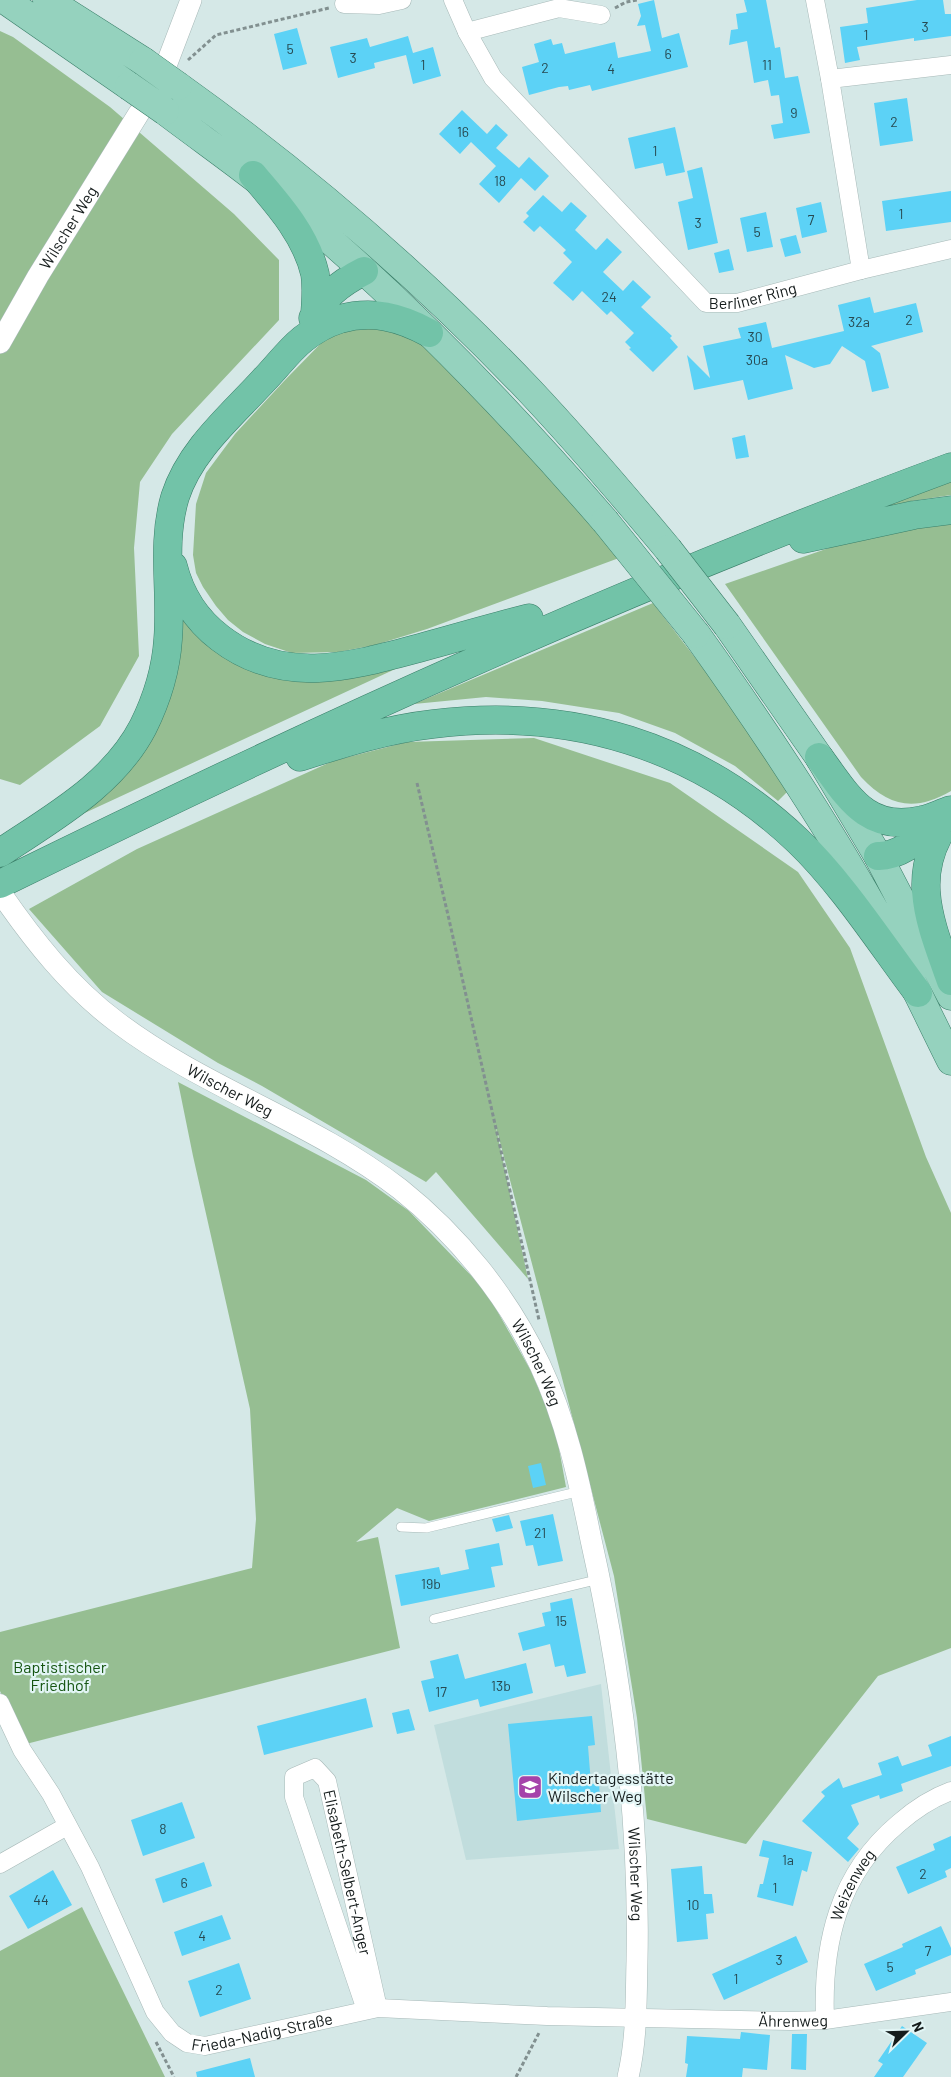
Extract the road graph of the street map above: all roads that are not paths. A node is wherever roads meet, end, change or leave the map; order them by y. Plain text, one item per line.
1 (5, 0) edge
2 (46, 0) edge
3 (191, 0) edge
4 (402, 0) edge
5 (453, 0) edge
6 (815, 0) edge
7 (344, 4) road end
8 (601, 15) road end
9 (466, 32) junction
10 (951, 65) edge
11 (168, 68) junction
12 (830, 79) junction
13 (152, 112) junction
14 (253, 175) junction
15 (367, 235) junction
16 (951, 249) edge
17 (860, 270) junction
18 (369, 272) junction
19 (414, 277) junction
20 (314, 326) junction
21 (429, 333) junction
22 (0, 343) edge
23 (951, 448) edge
24 (951, 467) edge
25 (951, 510) edge
26 (168, 536) junction
27 (700, 565) junction
28 (530, 618) junction
29 (819, 757) junction
30 (201, 787) junction
31 (951, 813) edge
32 (832, 838) junction
33 (0, 853) edge
34 (878, 856) junction
35 (0, 864) edge
36 (0, 884) edge
37 (0, 892) edge
38 (951, 981) edge
39 (918, 993) junction
40 (951, 996) edge
41 (951, 1061) edge
42 (581, 1491) junction
43 (401, 1527) dead end
44 (600, 1579) junction
45 (434, 1619) dead end
46 (0, 1703) edge
47 (951, 1791) edge
48 (67, 1826) junction
49 (0, 1864) edge
50 (951, 2002) edge
51 (372, 2009) junction
52 (636, 2018) junction
53 (825, 2020) junction
54 (628, 2077) edge

1 - 13 main road, bridge
2 - 11 main road
3 - 11 street
4 - 7 street
5 - 9 street, Berliner Ring
6 - 12 street
8 - 9 street
9 - 17 street, Berliner Ring
10 - 12 street
11 - 15 main road
12 - 17 street
13 - 14 main road
13 - 22 street, Wilscher Weg
14 - 18 main road
14 - 20 highway
15 - 18 main road
15 - 19 main road
16 - 17 street, Berliner Ring
18 - 19 main road
18 - 20 highway
18 - 21 main road
19 - 29 main road, bridge
20 - 21 highway
20 - 26 highway
21 - 32 main road, bridge
23 - 28 highway
24 - 27 highway
25 - 27 highway
26 - 28 highway
26 - 33 highway
27 - 30 highway
28 - 35 highway
29 - 31 highway
29 - 34 main road
30 - 36 highway
30 - 39 highway
31 - 34 highway
31 - 38 highway
32 - 34 main road
32 - 39 main road
34 - 40 main road
37 - 42 street, Wilscher Weg
39 - 41 main road
42 - 43 lane
42 - 44 street, Wilscher Weg
44 - 45 lane
44 - 52 street, Wilscher Weg
46 - 48 street, Frieda-Nadig-Straße
47 - 53 street, Weizenweg
48 - 49 street
48 - 51 street, Frieda-Nadig-Straße
50 - 53 street, Ährenweg
51 - 51 street, Elisabeth-Selbert-Anger
51 - 52 street, Frieda-Nadig-Straße
52 - 53 street, Ährenweg
52 - 54 street, Wilscher Weg

